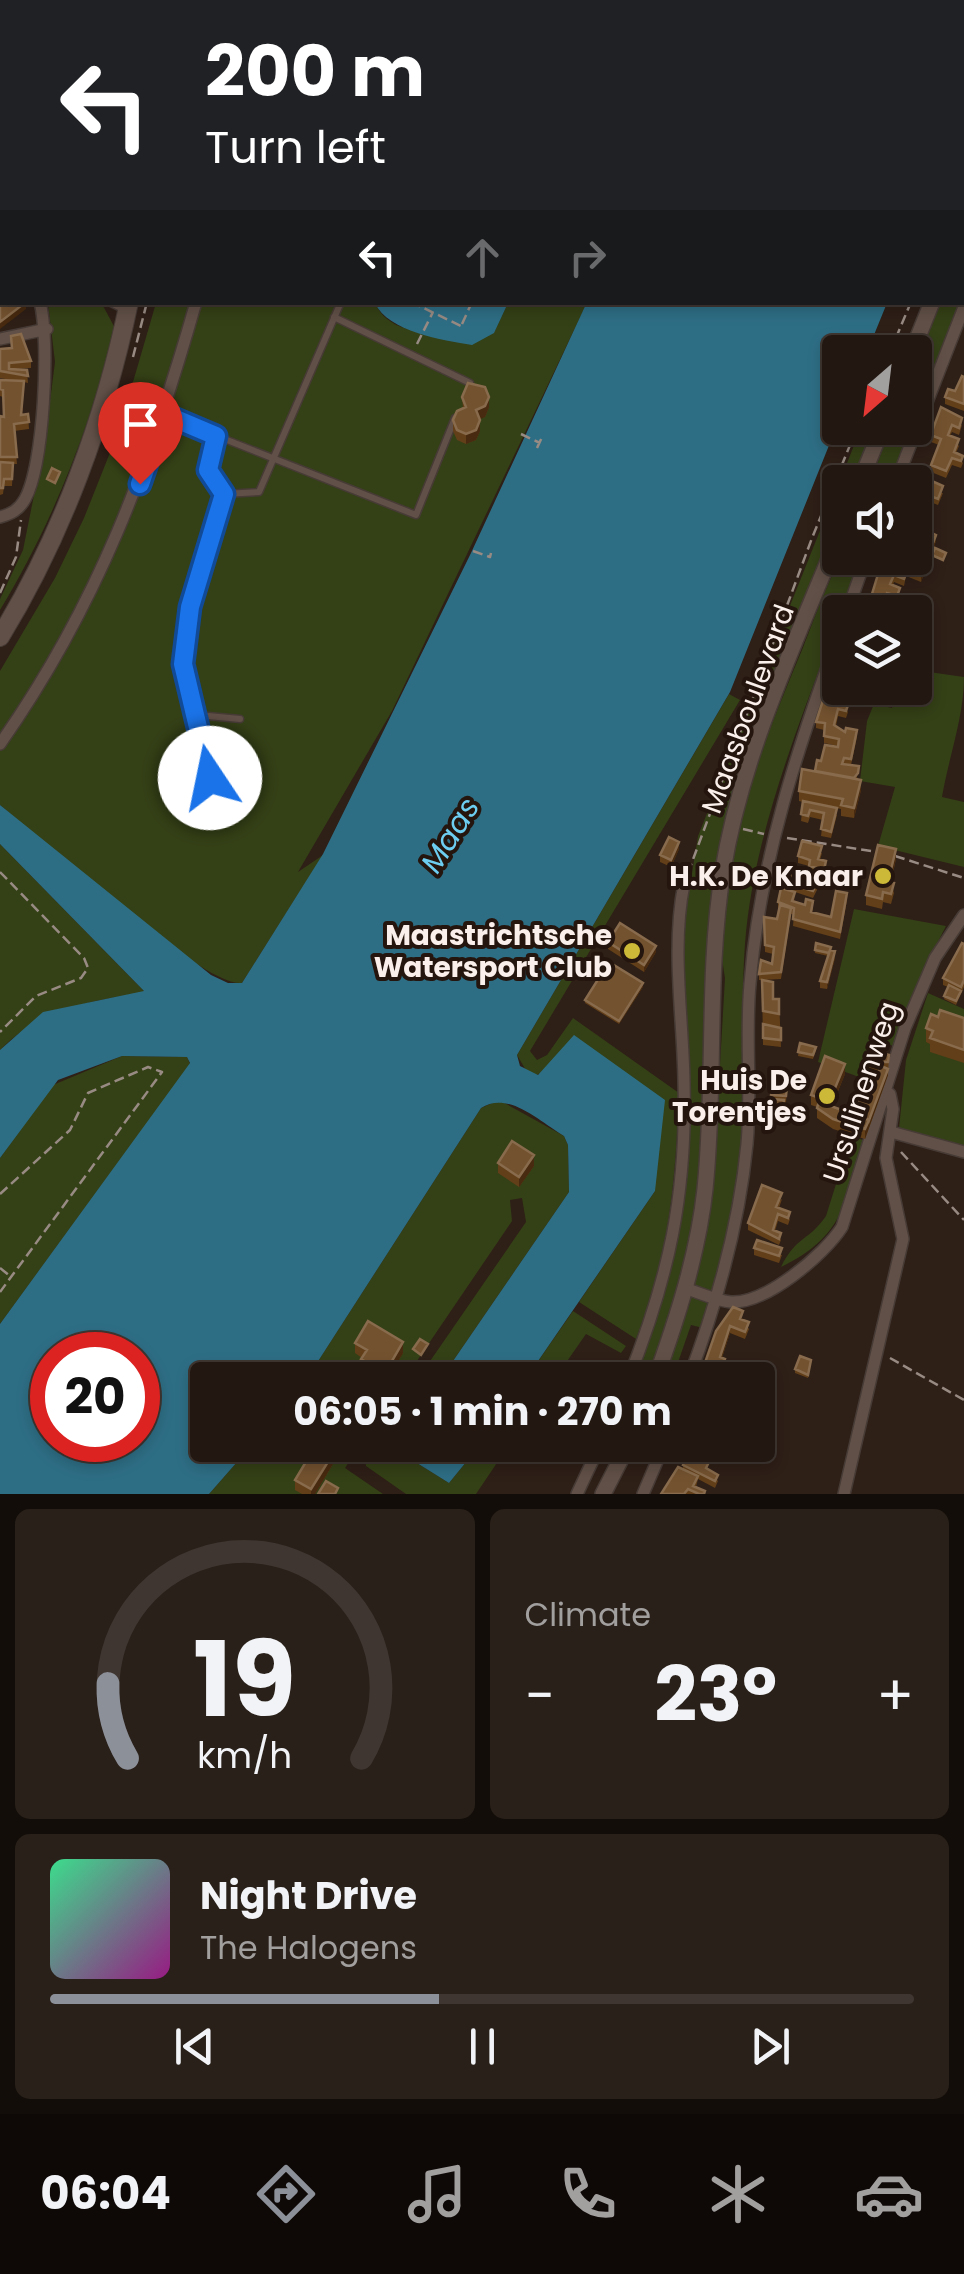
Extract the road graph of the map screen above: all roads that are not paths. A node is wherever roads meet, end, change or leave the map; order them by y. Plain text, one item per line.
1 (41, 305) edge
2 (195, 305) edge
3 (340, 305) edge
4 (931, 305) edge
5 (128, 306) edge
6 (964, 307) edge
7 (334, 317) junction
8 (47, 329) junction
9 (919, 335) edge
10 (0, 339) edge
11 (470, 383) edge
12 (164, 414) junction
13 (456, 416) edge
14 (216, 436) junction
15 (274, 459) junction
16 (903, 465) edge
17 (224, 494) junction
18 (0, 517) edge
19 (37, 564) junction
20 (825, 575) edge
21 (0, 615) edge
22 (0, 637) edge
23 (822, 681) edge
24 (197, 715) junction
25 (240, 719) dead end
26 (0, 744) edge
27 (229, 805) dead end
28 (684, 884) road end
29 (964, 915) edge
30 (890, 1090) junction
31 (890, 1136) junction
32 (964, 1152) edge
33 (684, 1288) junction
34 (716, 1298) junction
35 (635, 1362) edge
36 (661, 1362) edge
37 (694, 1362) edge
38 (592, 1462) edge
39 (620, 1462) edge
40 (657, 1462) edge
41 (577, 1494) edge
42 (604, 1494) edge
43 (643, 1494) edge
44 (844, 1494) edge

1 - 8 street
2 - 12 street
3 - 7 lane
4 - 9 street
5 - 19 main road
6 - 16 street
7 - 11 lane
7 - 15 lane
8 - 10 street
8 - 18 street
12 - 14 lane
12 - 26 street
13 - 15 lane
14 - 15 lane
14 - 17 lane
15 - 17 lane
17 - 24 lane
19 - 21 main road
19 - 22 main road
20 - 33 street, Maasboulevard
23 - 34 street
24 - 25 lane
24 - 27 lane
28 - 35 street
29 - 30 street, Ursulinenweg
30 - 31 street
30 - 34 street, Ursulinenweg
31 - 32 street
31 - 44 street
33 - 34 street, Ursulinenweg
33 - 36 street, Maasboulevard
34 - 37 street
38 - 41 street
39 - 42 street
40 - 43 street

